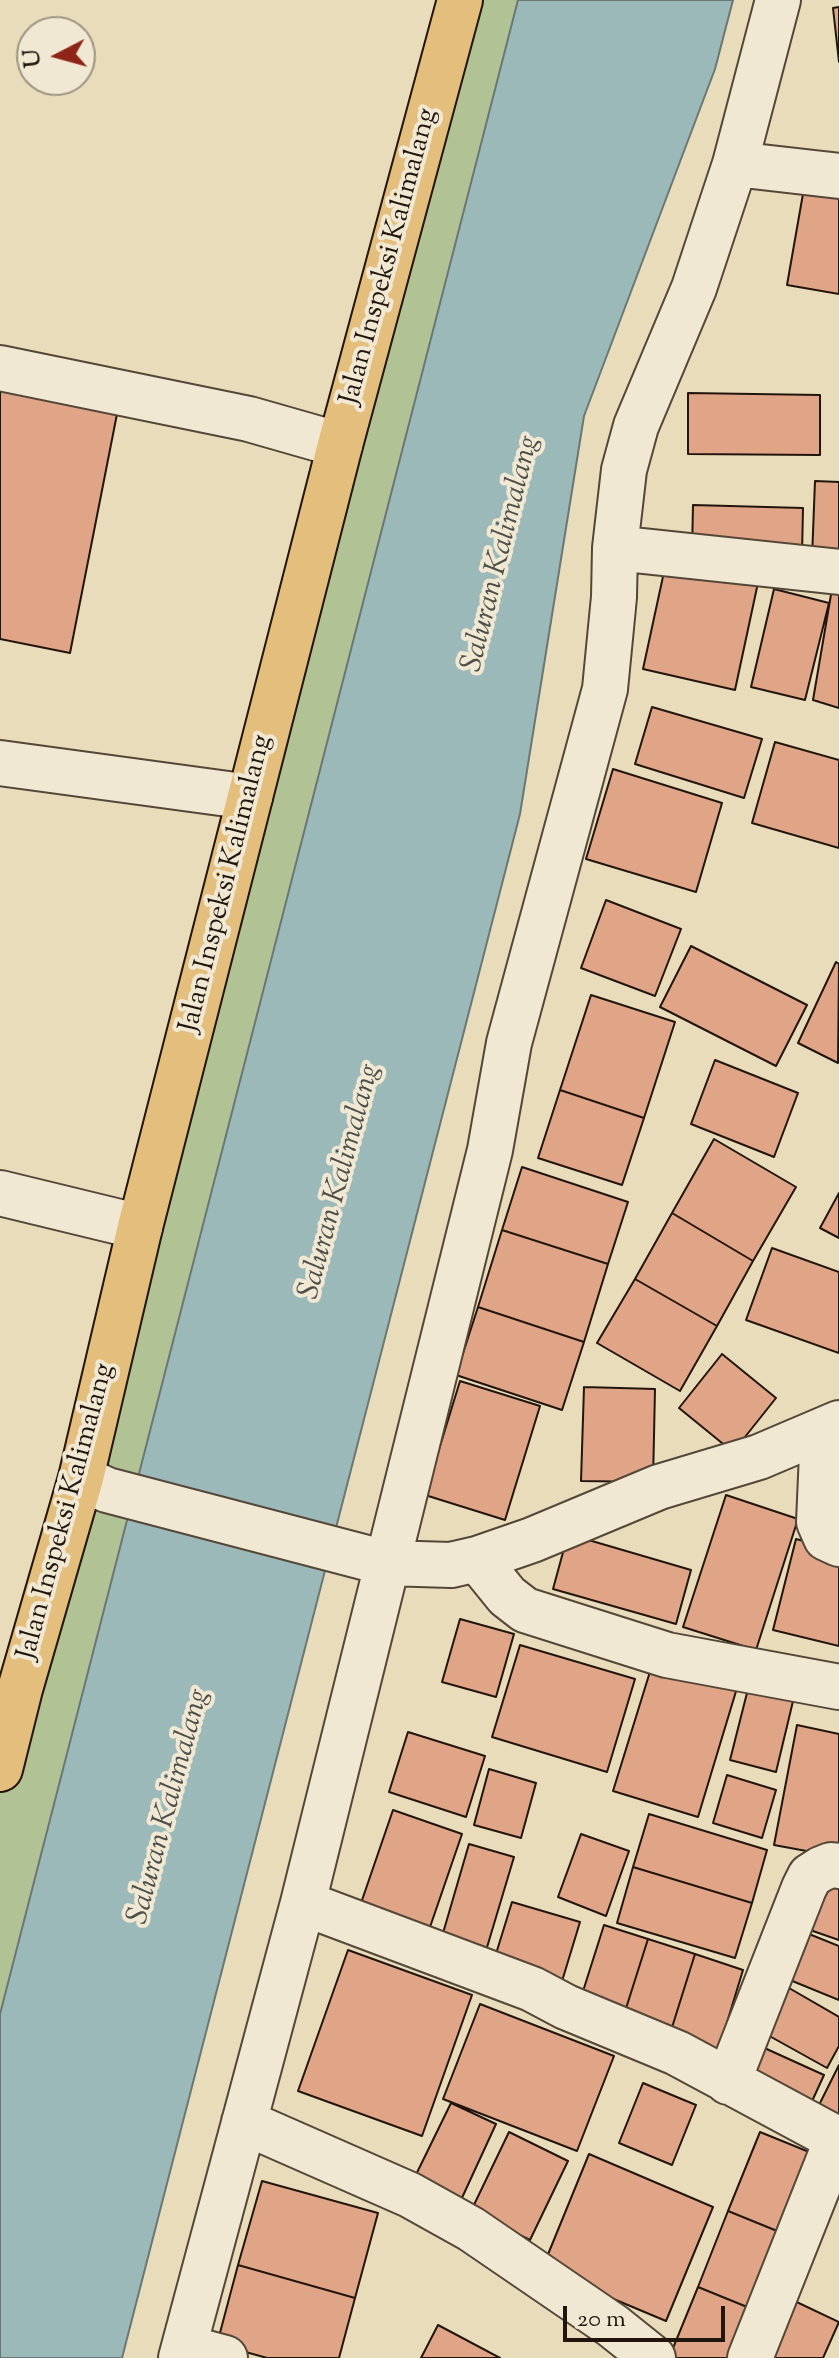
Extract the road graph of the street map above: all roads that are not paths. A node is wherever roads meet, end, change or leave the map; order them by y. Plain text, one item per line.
1 (460, 0) edge
2 (778, 0) edge
3 (735, 164) junction
4 (839, 176) edge
5 (0, 368) edge
6 (340, 445) junction
7 (615, 548) junction
8 (839, 572) edge
9 (0, 763) edge
10 (250, 797) junction
11 (0, 1193) edge
12 (140, 1227) junction
13 (831, 1427) edge
14 (94, 1484) junction
15 (839, 1544) edge
16 (477, 1559) junction
17 (386, 1563) junction
18 (839, 1687) edge
19 (0, 1769) edge
20 (839, 1866) edge
21 (303, 1903) junction
22 (728, 2082) junction
23 (244, 2122) junction
24 (838, 2140) edge
25 (182, 2353) edge
26 (225, 2358) edge
27 (653, 2358) edge
28 (750, 2358) edge

1 - 6 main road, Jalan Inspeksi Kalimalang
2 - 3 street
3 - 4 street
3 - 7 street
5 - 6 street
6 - 10 main road, Jalan Inspeksi Kalimalang
7 - 8 street
7 - 17 street
9 - 10 street
10 - 12 main road, Jalan Inspeksi Kalimalang
11 - 12 street
12 - 14 main road, Jalan Inspeksi Kalimalang
13 - 15 street
13 - 16 street
14 - 17 street
14 - 19 main road, Jalan Inspeksi Kalimalang
16 - 17 street
16 - 18 street
17 - 21 street
20 - 22 street
21 - 22 street
21 - 23 street
22 - 24 street
23 - 25 street
23 - 27 street
24 - 28 street
25 - 26 street

